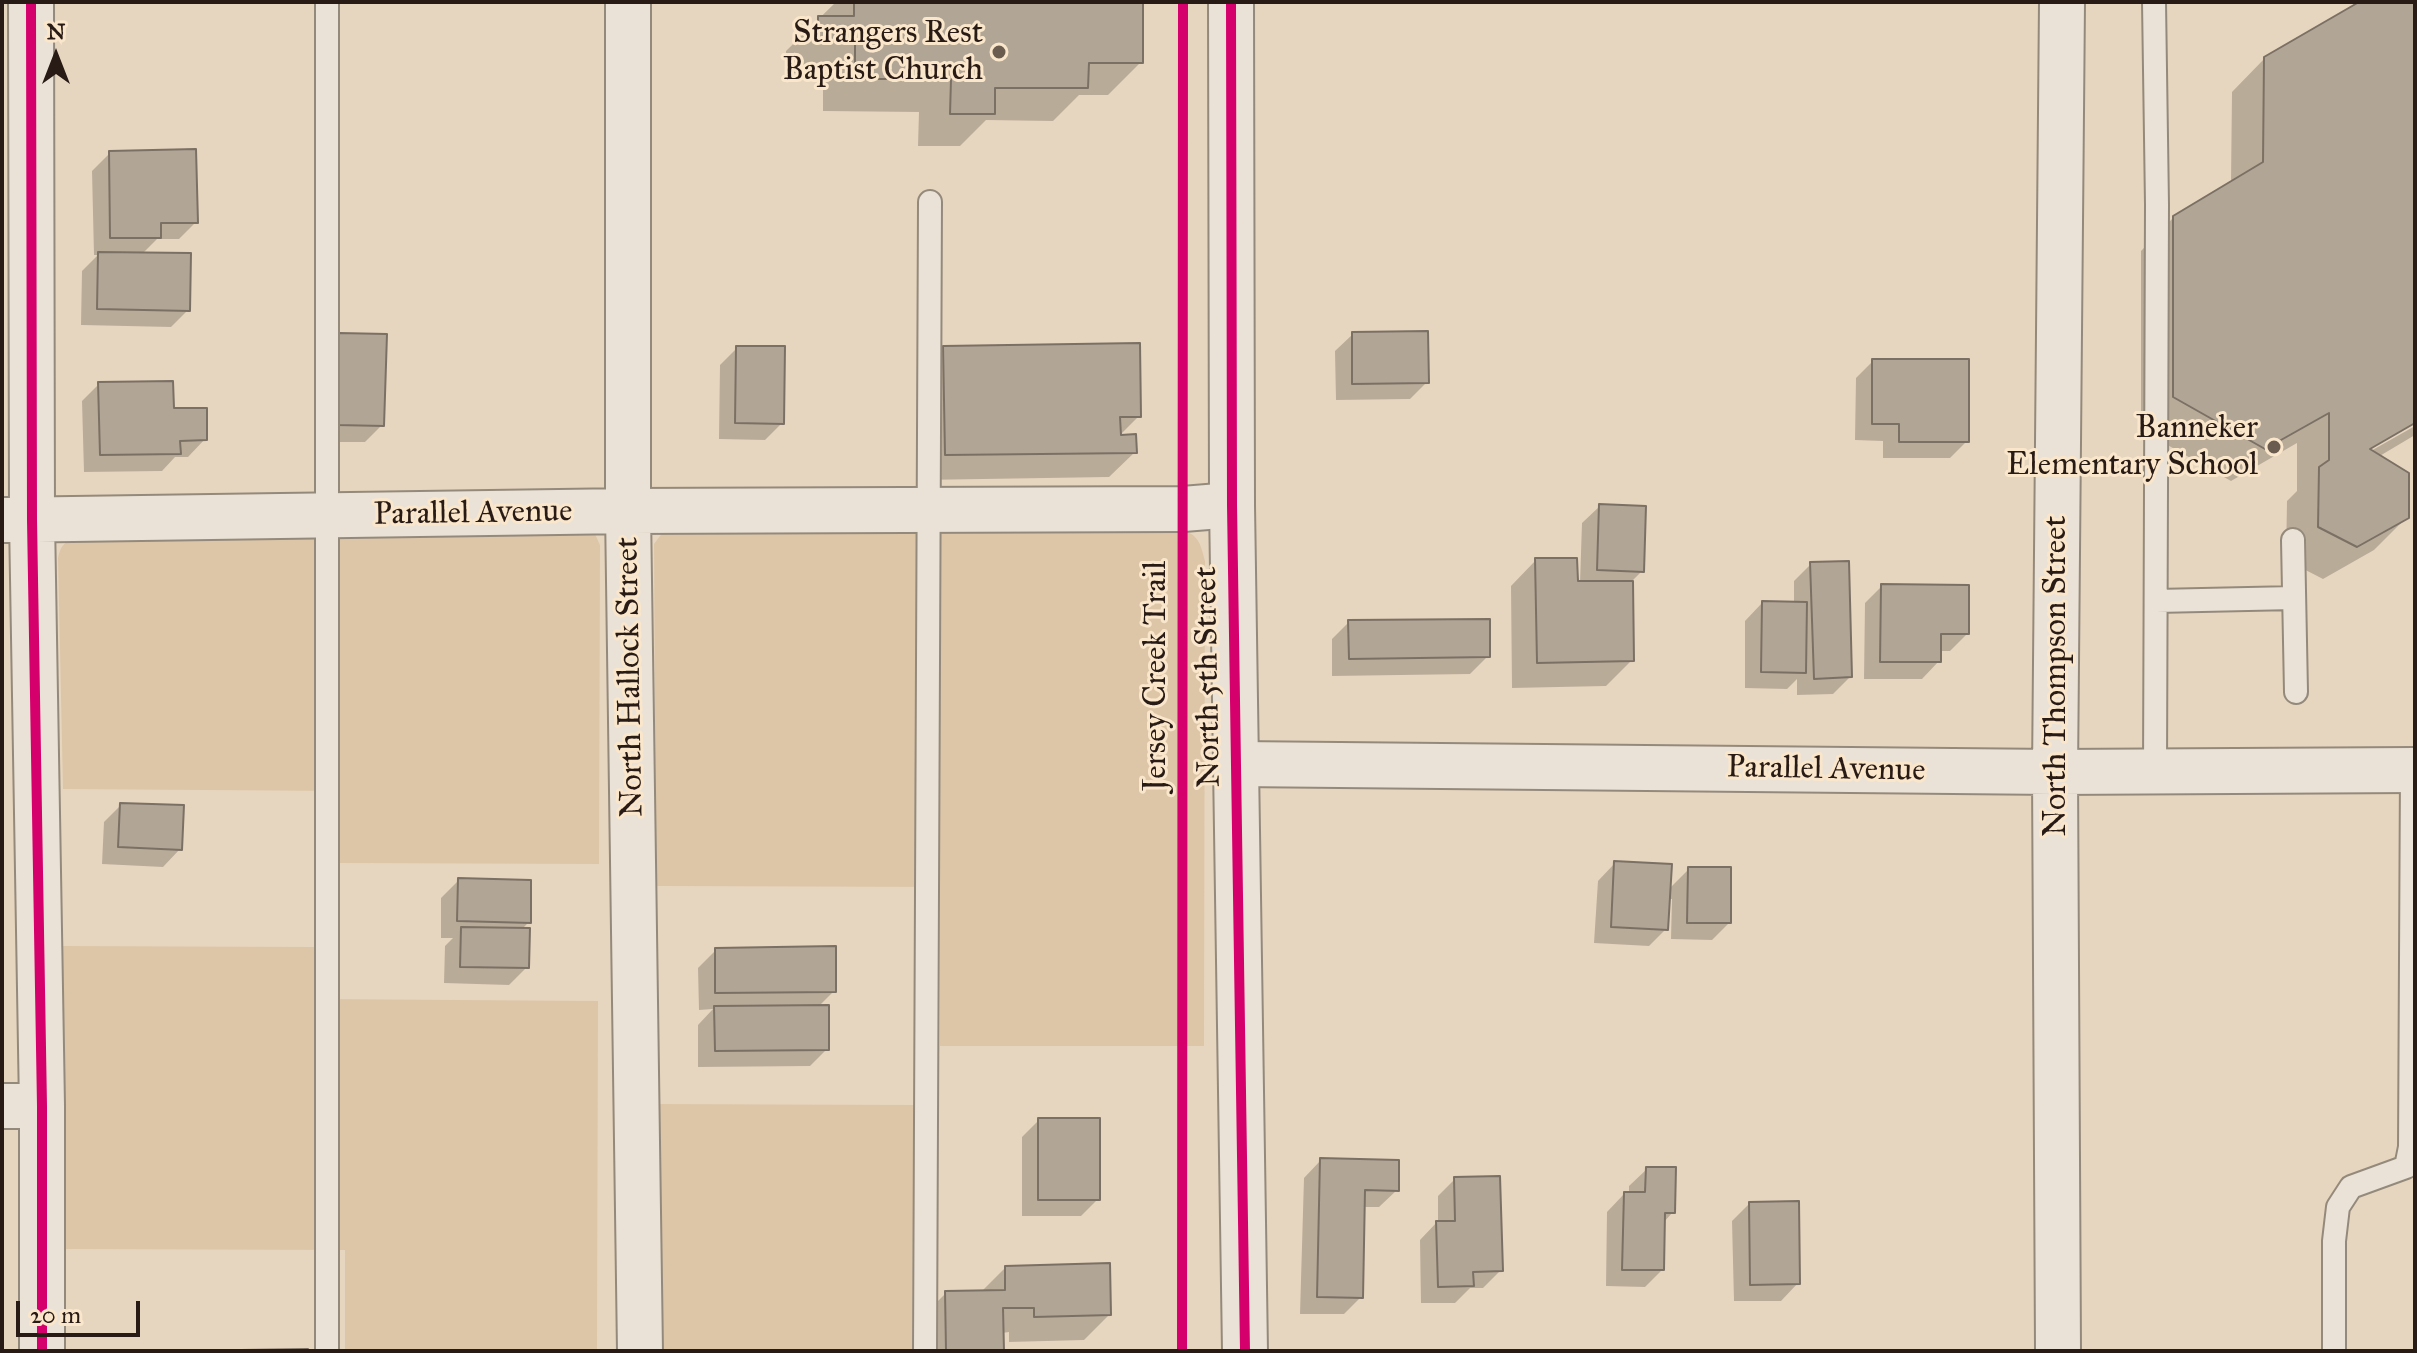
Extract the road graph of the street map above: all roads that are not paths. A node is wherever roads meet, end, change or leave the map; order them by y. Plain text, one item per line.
1 (31, 2) edge
2 (327, 2) edge
3 (628, 2) edge
4 (1231, 2) edge
5 (2062, 2) edge
6 (2154, 2) edge
7 (930, 202) dead end
8 (1232, 505) junction
9 (929, 510) junction
10 (628, 511) junction
11 (327, 516) junction
12 (17, 520) edge
13 (2293, 540) dead end
14 (2294, 598) junction
15 (2156, 601) junction
16 (2296, 692) dead end
17 (1237, 764) junction
18 (2414, 770) edge
19 (2155, 771) junction
20 (2055, 772) junction
21 (22, 1106) edge
22 (42, 1351) edge
23 (327, 1351) edge
24 (640, 1351) edge
25 (925, 1351) edge
26 (1245, 1351) edge
27 (2058, 1351) edge
28 (2334, 1351) edge

1 - 12 street
2 - 11 lane
3 - 10 street, North Hallock Street
4 - 8 street, North 5th Street
5 - 20 street, North Thompson Street
6 - 15 lane
7 - 9 lane
8 - 9 street, Parallel Avenue
8 - 17 street, North 5th Street
9 - 10 street, Parallel Avenue
9 - 25 lane
10 - 11 street, Parallel Avenue
10 - 24 street, North Hallock Street
11 - 12 street, Parallel Avenue
11 - 23 lane
12 - 21 street
13 - 14 lane
14 - 15 lane
14 - 16 lane
15 - 19 lane
17 - 20 street, Parallel Avenue
17 - 26 street, North 5th Street
18 - 19 street, Parallel Avenue
18 - 28 lane
19 - 20 street, Parallel Avenue
20 - 27 street, North Thompson Street
21 - 22 street

